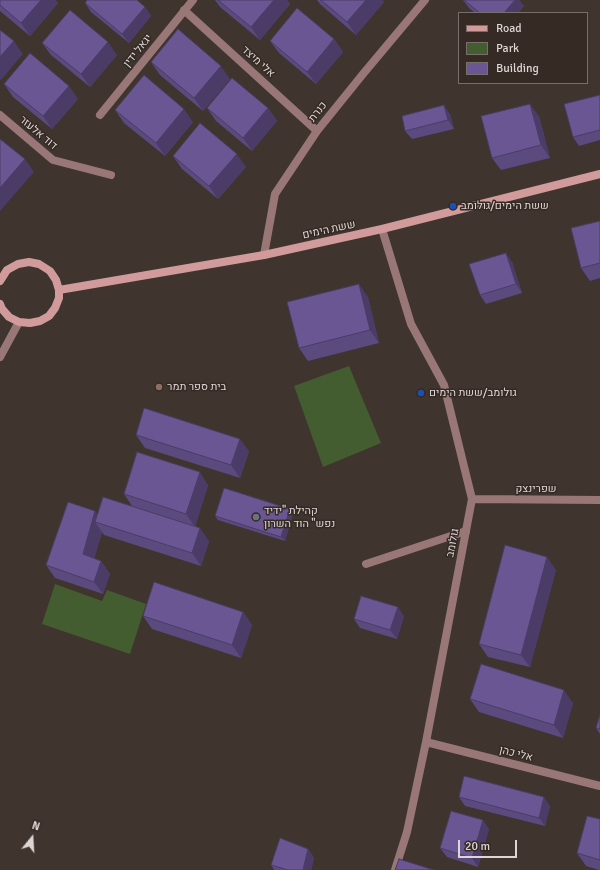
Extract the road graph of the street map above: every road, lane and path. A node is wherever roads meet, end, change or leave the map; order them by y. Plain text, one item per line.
1 (192, 0) edge
2 (425, 0) edge
3 (184, 10) junction
4 (0, 115) edge
5 (100, 115) dead end
6 (317, 131) junction
7 (600, 174) edge
8 (111, 176) dead end
9 (382, 229) junction
10 (264, 255) junction
11 (0, 264) edge
12 (7, 270) junction
13 (0, 281) edge
14 (59, 290) junction
15 (0, 304) edge
16 (19, 322) junction
17 (0, 357) edge
18 (472, 500) junction
19 (600, 500) edge
20 (466, 531) junction
21 (366, 564) dead end
22 (426, 742) junction
23 (600, 786) edge
24 (395, 870) edge

1 - 3 street, יגאל ידין
2 - 6 street, כנרת
3 - 5 street, יגאל ידין
3 - 6 street, אלי מיצד
4 - 8 street, דוד אלעזר
6 - 10 street, כנרת
7 - 9 street, ששת הימים
9 - 10 street, ששת הימים
9 - 18 street, גולומב
10 - 14 street, ששת הימים
11 - 12 street
12 - 13 street
12 - 14 street
14 - 16 street
15 - 16 street
16 - 17 street
18 - 19 street, שפרינצק
18 - 20 street, גולומב
20 - 21 street
20 - 22 street, גולומב
22 - 23 street, אלי כהן
22 - 24 street, גולומב

